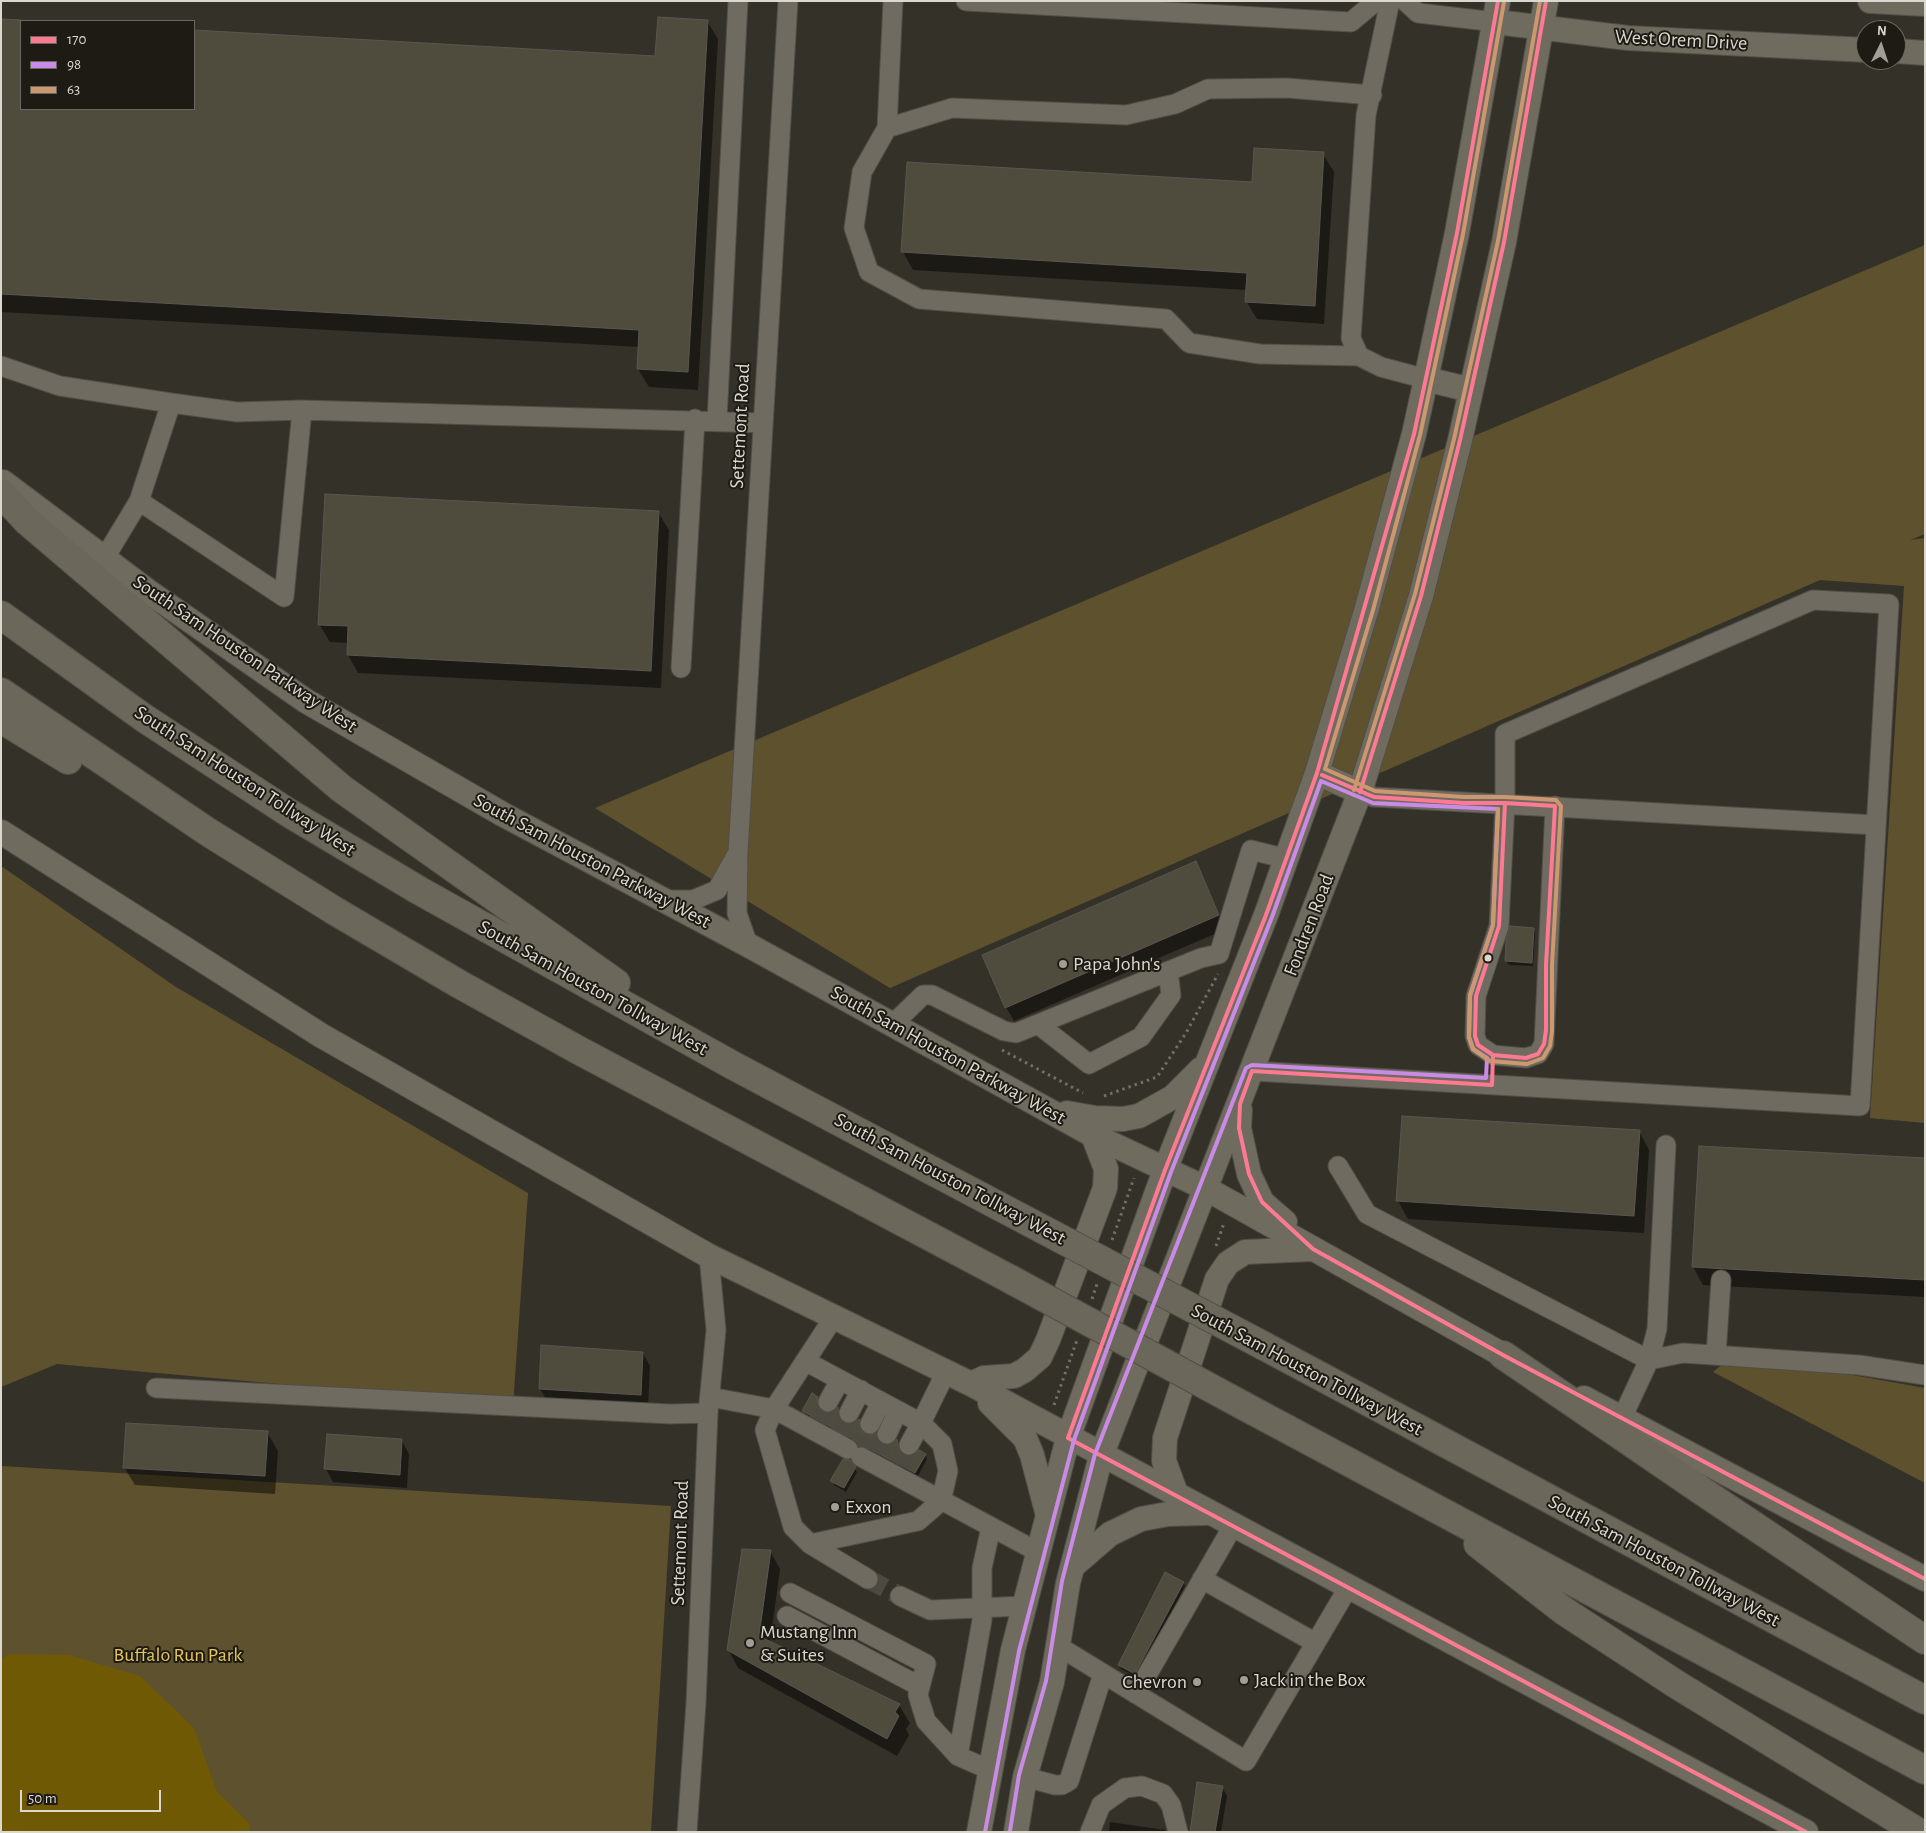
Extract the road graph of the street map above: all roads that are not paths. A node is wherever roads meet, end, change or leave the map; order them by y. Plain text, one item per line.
1 (738, 1) edge
2 (788, 1) edge
3 (893, 1) edge
4 (966, 1) edge
5 (1376, 1) edge
6 (1390, 1) edge
7 (1405, 1) edge
8 (1546, 1) edge
9 (1870, 1) edge
10 (1925, 4) edge
11 (1497, 12) edge
12 (1542, 27) junction
13 (1856, 49) edge
14 (1906, 51) edge
15 (1925, 52) edge
16 (1372, 95) junction
17 (888, 128) junction
18 (1359, 356) junction
19 (1, 366) edge
20 (1426, 378) junction
21 (1471, 390) junction
22 (171, 403) junction
23 (302, 410) junction
24 (695, 419) junction
25 (717, 420) junction
26 (763, 422) junction
27 (1, 481) edge
28 (1, 493) edge
29 (139, 501) junction
30 (104, 559) junction
31 (1, 614) edge
32 (681, 668) dead end
33 (1, 692) edge
34 (1, 719) edge
35 (1317, 773) junction
36 (1360, 792) junction
37 (1505, 803) junction
38 (1555, 806) junction
39 (1876, 824) junction
40 (1, 832) edge
41 (738, 853) junction
42 (1286, 859) junction
43 (664, 900) junction
44 (335, 911) junction
45 (748, 944) junction
46 (1230, 960) junction
47 (1168, 971) junction
48 (892, 1024) junction
49 (1039, 1025) junction
50 (1493, 1055) junction
51 (1208, 1062) junction
52 (734, 1066) junction
53 (1252, 1071) junction
54 (1492, 1085) junction
55 (1240, 1104) junction
56 (1049, 1110) junction
57 (1093, 1135) junction
58 (1666, 1145) dead end
59 (1338, 1166) dead end
60 (1165, 1170) junction
61 (1205, 1188) junction
62 (1313, 1249) junction
63 (709, 1256) junction
64 (1721, 1280) dead end
65 (834, 1317) junction
66 (1503, 1355) junction
67 (1716, 1355) junction
68 (805, 1360) junction
69 (1649, 1360) junction
70 (946, 1372) junction
71 (1925, 1376) edge
72 (840, 1380) junction
73 (971, 1384) junction
74 (156, 1388) dead end
75 (861, 1390) junction
76 (828, 1402) tunnel mouth
77 (881, 1402) junction
78 (709, 1405) junction
79 (774, 1409) junction
80 (898, 1411) junction
81 (849, 1413) tunnel mouth
82 (1622, 1418) junction
83 (920, 1423) junction
84 (870, 1424) tunnel mouth
85 (888, 1434) tunnel mouth
86 (1068, 1438) junction
87 (909, 1445) tunnel mouth
88 (1101, 1456) junction
89 (1397, 1487) junction
90 (1177, 1496) junction
91 (941, 1501) junction
92 (1208, 1513) junction
93 (1048, 1515) junction
94 (1233, 1526) junction
95 (991, 1527) junction
96 (810, 1544) junction
97 (1038, 1552) junction
98 (1073, 1566) junction
99 (868, 1579) tunnel mouth
100 (1202, 1579) junction
101 (1925, 1579) edge
102 (1348, 1588) junction
103 (790, 1593) dead end
104 (900, 1596) tunnel mouth
105 (982, 1606) junction
106 (1024, 1606) junction
107 (787, 1616) dead end
108 (1925, 1640) edge
109 (1314, 1642) junction
110 (1058, 1646) junction
111 (1103, 1674) junction
112 (919, 1686) junction
113 (1136, 1694) junction
114 (1925, 1700) edge
115 (958, 1756) junction
116 (990, 1770) junction
117 (1925, 1770) edge
118 (1025, 1777) junction
119 (687, 1832) edge
120 (979, 1832) edge
121 (1016, 1832) edge
122 (1090, 1832) edge
123 (1178, 1832) edge
124 (1806, 1832) edge
125 (1918, 1832) edge

1 - 25 street
2 - 26 street, Settemont Road
3 - 17 street
4 - 5 street
6 - 16 street
7 - 11 street
8 - 12 main road, Fondren Road
9 - 10 main road
11 - 12 main road, West Orem Drive
11 - 20 main road
12 - 13 main road, West Orem Drive
12 - 21 main road, Fondren Road
14 - 15 main road
16 - 17 street
16 - 18 street
17 - 18 street
18 - 20 street
19 - 22 street
20 - 21 main road
20 - 35 main road
21 - 36 main road, Fondren Road
22 - 23 street
22 - 29 street
23 - 24 street
23 - 29 street
24 - 25 street
24 - 32 street
25 - 26 street
26 - 41 street, Settemont Road
27 - 30 main road, South Sam Houston Parkway West
28 - 52 highway
29 - 30 street
30 - 43 main road, South Sam Houston Parkway West
31 - 52 highway, South Sam Houston Tollway West
33 - 44 highway
34 - 44 highway
35 - 36 main road
35 - 42 main road
36 - 37 street
36 - 53 main road, Fondren Road
37 - 38 street
37 - 39 street
37 - 50 street
38 - 39 street
38 - 50 street
39 - 54 street
40 - 63 main road
41 - 43 street, Settemont Road
41 - 45 street, Settemont Road
42 - 46 main road
42 - 46 street
43 - 45 main road, South Sam Houston Parkway West
44 - 89 highway, bridge
45 - 48 main road, South Sam Houston Parkway West
46 - 47 street
46 - 51 main road
47 - 49 street
47 - 49 street
48 - 49 street
48 - 56 main road, South Sam Houston Parkway West
50 - 54 street
51 - 56 main road
51 - 60 main road
52 - 114 highway, South Sam Houston Tollway West, bridge
53 - 54 street
53 - 55 main road, Fondren Road
55 - 61 main road, Fondren Road
55 - 62 main road
56 - 57 main road, South Sam Houston Parkway West
57 - 60 main road, South Sam Houston Parkway West
57 - 73 main road
58 - 69 street
59 - 69 street
60 - 61 main road, South Sam Houston Parkway West
60 - 86 main road
61 - 62 main road, South Sam Houston Parkway West
61 - 88 main road, Fondren Road
62 - 66 main road, South Sam Houston Parkway West
62 - 90 main road
63 - 65 main road
63 - 78 street, Settemont Road
64 - 67 street
65 - 68 street
65 - 70 main road
66 - 82 main road, South Sam Houston Parkway West
66 - 108 highway
67 - 69 street
67 - 71 street
68 - 72 street
68 - 79 street
69 - 82 street
70 - 73 main road
70 - 83 street
72 - 75 street
72 - 76 street
73 - 86 main road
73 - 93 main road
74 - 78 street
75 - 77 street
75 - 81 street
77 - 80 street
77 - 84 street
78 - 79 street
78 - 119 street, Settemont Road
79 - 91 street
79 - 96 street
80 - 83 street
80 - 85 street
82 - 101 main road, South Sam Houston Parkway West
83 - 87 street
83 - 91 street
86 - 88 main road
86 - 93 main road
88 - 90 main road
88 - 98 main road, Fondren Road
89 - 117 highway
89 - 125 highway
90 - 92 main road
91 - 95 street
91 - 96 street
92 - 94 main road
92 - 98 main road
93 - 97 main road
94 - 100 street
94 - 102 main road
95 - 97 street
95 - 105 street
96 - 99 street
97 - 106 main road
98 - 110 main road, Fondren Road
100 - 109 street
100 - 113 street
102 - 109 street
102 - 124 main road
103 - 112 street
104 - 105 street
105 - 106 street
105 - 115 street
106 - 116 main road
107 - 112 street
109 - 113 street
110 - 111 street
110 - 118 main road, Fondren Road
111 - 113 street
111 - 118 street
112 - 115 street
115 - 116 street
116 - 118 main road
116 - 120 main road
118 - 121 main road, Fondren Road
122 - 123 street

